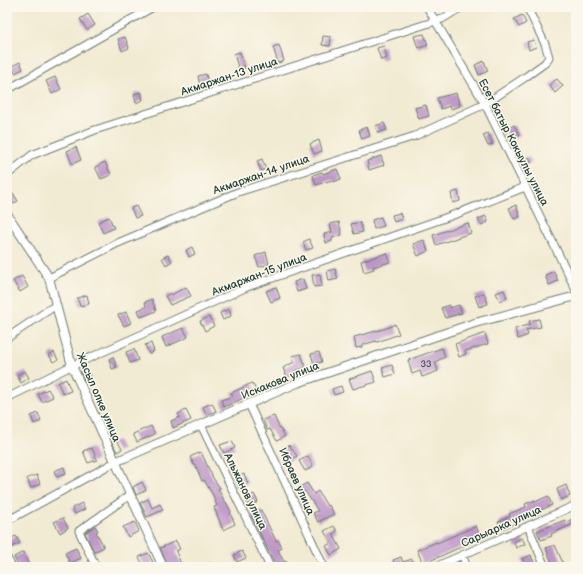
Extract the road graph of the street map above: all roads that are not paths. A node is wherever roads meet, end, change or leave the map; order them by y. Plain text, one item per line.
1 (153, 7) edge
2 (427, 7) edge
3 (462, 7) edge
4 (527, 7) edge
5 (435, 21) junction
6 (7, 90) edge
7 (485, 104) junction
8 (7, 175) edge
9 (525, 186) junction
10 (7, 214) edge
11 (49, 278) junction
12 (576, 290) edge
13 (576, 296) edge
14 (56, 305) junction
15 (7, 338) edge
16 (72, 366) junction
17 (7, 398) edge
18 (250, 404) junction
19 (201, 425) junction
20 (115, 462) junction
21 (130, 495) junction
22 (576, 505) edge
23 (7, 521) edge
24 (528, 526) junction
25 (462, 555) junction
26 (7, 558) edge
27 (12, 567) edge
28 (96, 567) edge
29 (163, 567) edge
30 (270, 567) edge
31 (324, 567) edge
32 (434, 567) edge
33 (467, 567) edge
34 (545, 567) edge

1 - 6 street
2 - 5 street, Есет батыр Кокыулы улица
3 - 5 street, Акмаржан-13 улица
4 - 7 street, Акмаржан-14 улица
5 - 7 street, Есет батыр Кокыулы улица
5 - 8 street, Акмаржан-13 улица
7 - 9 street, Есет батыр Кокыулы улица
7 - 11 street, Акмаржан-14 улица
9 - 12 street, Есет батыр Кокыулы улица
9 - 16 street, Акмаржан-15 улица
10 - 11 street, Жасыл олке улица
11 - 14 street, Жасыл олке улица
13 - 18 street, Искакова улица
14 - 15 street
14 - 16 street, Жасыл олке улица
16 - 17 street, Акмаржан-15 улица
16 - 20 street, Жасыл олке улица
18 - 19 street, Искакова улица
18 - 31 street, Ибраев улица
19 - 20 street, Искакова улица
19 - 30 street, Альжанов улица
20 - 21 street, Жасыл олке улица
20 - 23 street, Искакова улица
21 - 28 street
21 - 29 street, Жасыл олке улица
22 - 24 street, Сарыарка улица
24 - 25 street, Сарыарка улица
24 - 34 street
25 - 32 street, Сарыарка улица
25 - 33 street
26 - 27 street

